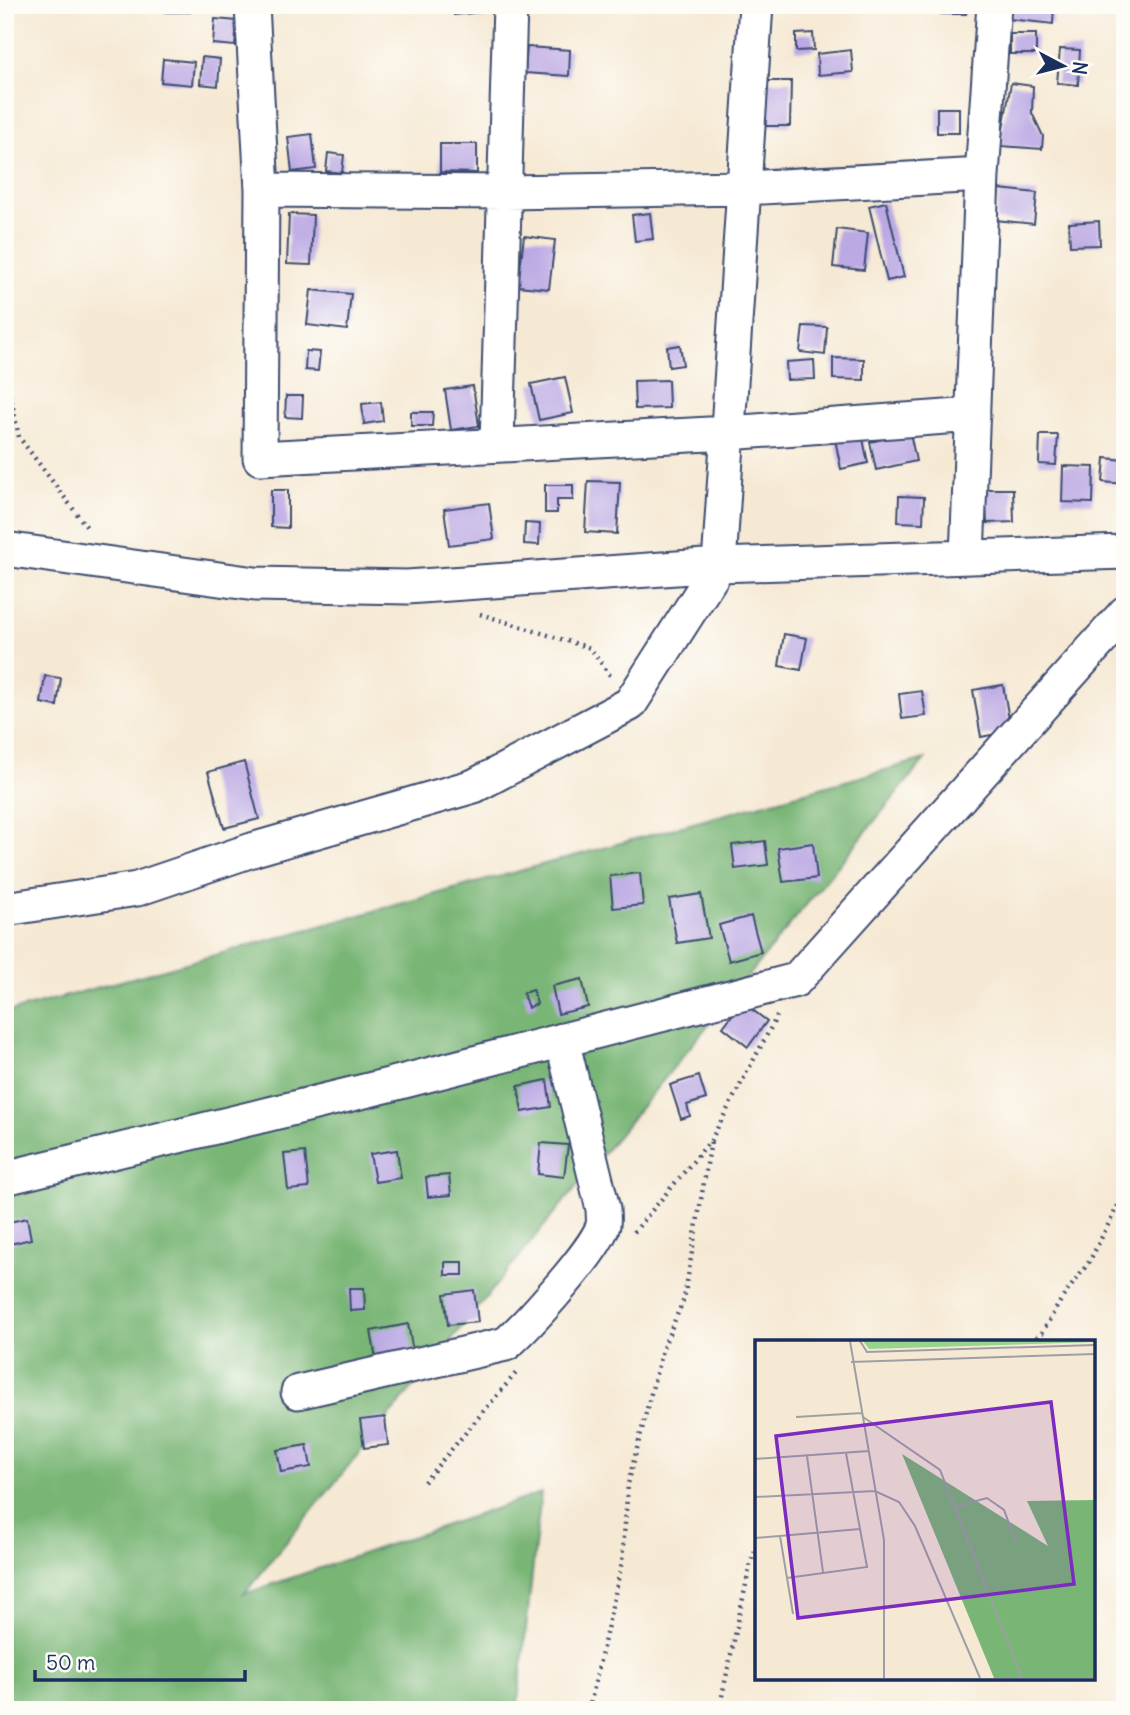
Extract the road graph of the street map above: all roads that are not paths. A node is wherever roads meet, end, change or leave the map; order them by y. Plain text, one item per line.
1 (252, 5) edge
2 (510, 5) edge
3 (756, 5) edge
4 (994, 5) edge
5 (982, 175) junction
6 (743, 188) junction
7 (262, 190) junction
8 (506, 192) junction
9 (973, 415) junction
10 (728, 433) junction
11 (497, 444) junction
12 (5, 549) edge
13 (1125, 552) edge
14 (967, 557) junction
15 (719, 565) junction
16 (1125, 613) edge
17 (5, 909) edge
18 (562, 1040) junction
19 (5, 1178) edge
20 (298, 1392) dead end

1 - 7 street
2 - 8 street
3 - 6 street
4 - 5 street
5 - 6 street
5 - 9 street
6 - 8 street
6 - 10 street
7 - 8 street
7 - 11 street
8 - 11 street
9 - 10 street
9 - 14 street
10 - 11 street
10 - 15 street
12 - 15 street
13 - 14 street
14 - 15 street
15 - 17 street
16 - 18 street
18 - 19 street
18 - 20 street

